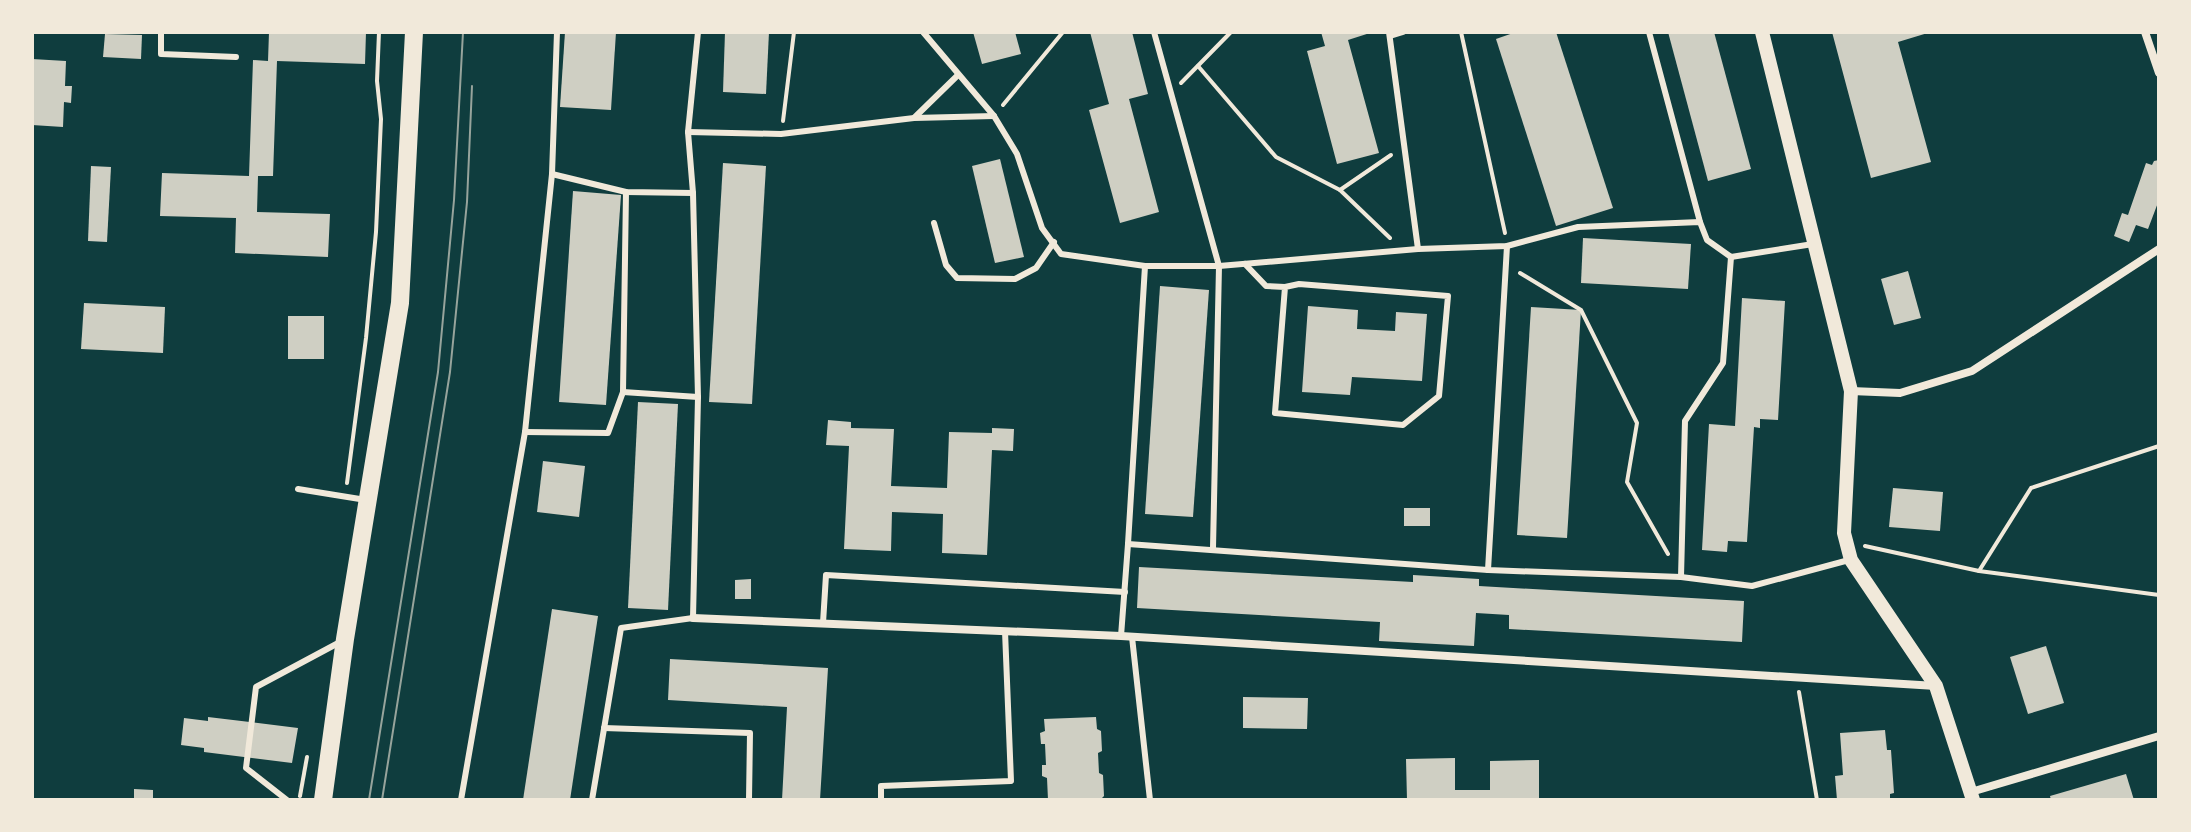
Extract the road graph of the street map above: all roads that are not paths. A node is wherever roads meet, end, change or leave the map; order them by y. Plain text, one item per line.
1 (161, 32) edge
2 (414, 32) edge
3 (557, 32) edge
4 (698, 32) edge
5 (923, 32) edge
6 (1154, 32) edge
7 (1403, 32) edge
8 (1649, 32) edge
9 (1762, 32) edge
10 (2145, 32) edge
11 (1390, 34) edge
12 (236, 57) dead end
13 (2159, 73) edge
14 (958, 75) junction
15 (994, 116) junction
16 (914, 118) junction
17 (688, 132) junction
18 (552, 174) junction
19 (626, 192) junction
20 (693, 193) junction
21 (1700, 222) junction
22 (934, 223) dead end
23 (1054, 242) junction
24 (1813, 244) junction
25 (1507, 246) junction
26 (1418, 249) junction
27 (2159, 249) edge
28 (1731, 257) junction
29 (1245, 264) junction
30 (1145, 266) junction
31 (1219, 266) junction
32 (1285, 287) junction
33 (1851, 391) junction
34 (623, 392) junction
35 (698, 397) junction
36 (525, 432) junction
37 (298, 489) dead end
38 (369, 500) junction
39 (1128, 544) junction
40 (1213, 548) junction
41 (1851, 560) junction
42 (1488, 570) junction
43 (1681, 577) junction
44 (1125, 592) junction
45 (693, 618) junction
46 (823, 623) junction
47 (1005, 631) junction
48 (1121, 636) junction
49 (1132, 637) junction
50 (345, 639) junction
51 (1936, 686) junction
52 (604, 728) junction
53 (2158, 739) edge
54 (1972, 796) edge
55 (287, 800) edge
56 (323, 800) edge
57 (461, 800) edge
58 (592, 800) edge
59 (749, 800) edge
60 (881, 800) edge
61 (1150, 800) edge

1 - 12 lane
2 - 38 main road
3 - 18 lane
4 - 17 lane
5 - 14 lane
6 - 31 lane
7 - 11 lane
8 - 21 lane
9 - 24 street
10 - 13 street
11 - 26 lane
14 - 15 lane
14 - 16 lane
15 - 16 lane
15 - 23 lane
16 - 17 lane
17 - 20 lane
18 - 19 lane
18 - 36 lane
19 - 20 lane
19 - 34 lane
20 - 35 lane
21 - 25 lane
21 - 28 lane
22 - 23 lane
23 - 30 lane
24 - 28 lane
24 - 33 street
25 - 26 lane
25 - 42 lane
26 - 29 lane
27 - 33 street
28 - 43 lane
29 - 31 lane
29 - 32 lane
30 - 31 lane
30 - 39 lane
31 - 40 lane
32 - 32 lane
33 - 41 street
34 - 35 lane
34 - 36 lane
35 - 45 lane
36 - 57 lane
37 - 38 lane
38 - 50 main road
39 - 40 lane
39 - 44 lane
40 - 42 lane
41 - 43 lane
41 - 51 street
42 - 43 lane
44 - 46 lane
44 - 48 lane
45 - 46 street
45 - 52 lane
46 - 47 street
47 - 48 street
47 - 60 lane
48 - 49 street
49 - 51 street
49 - 61 lane
50 - 55 lane
50 - 56 main road
51 - 54 street
52 - 58 lane
52 - 59 lane
53 - 54 street

